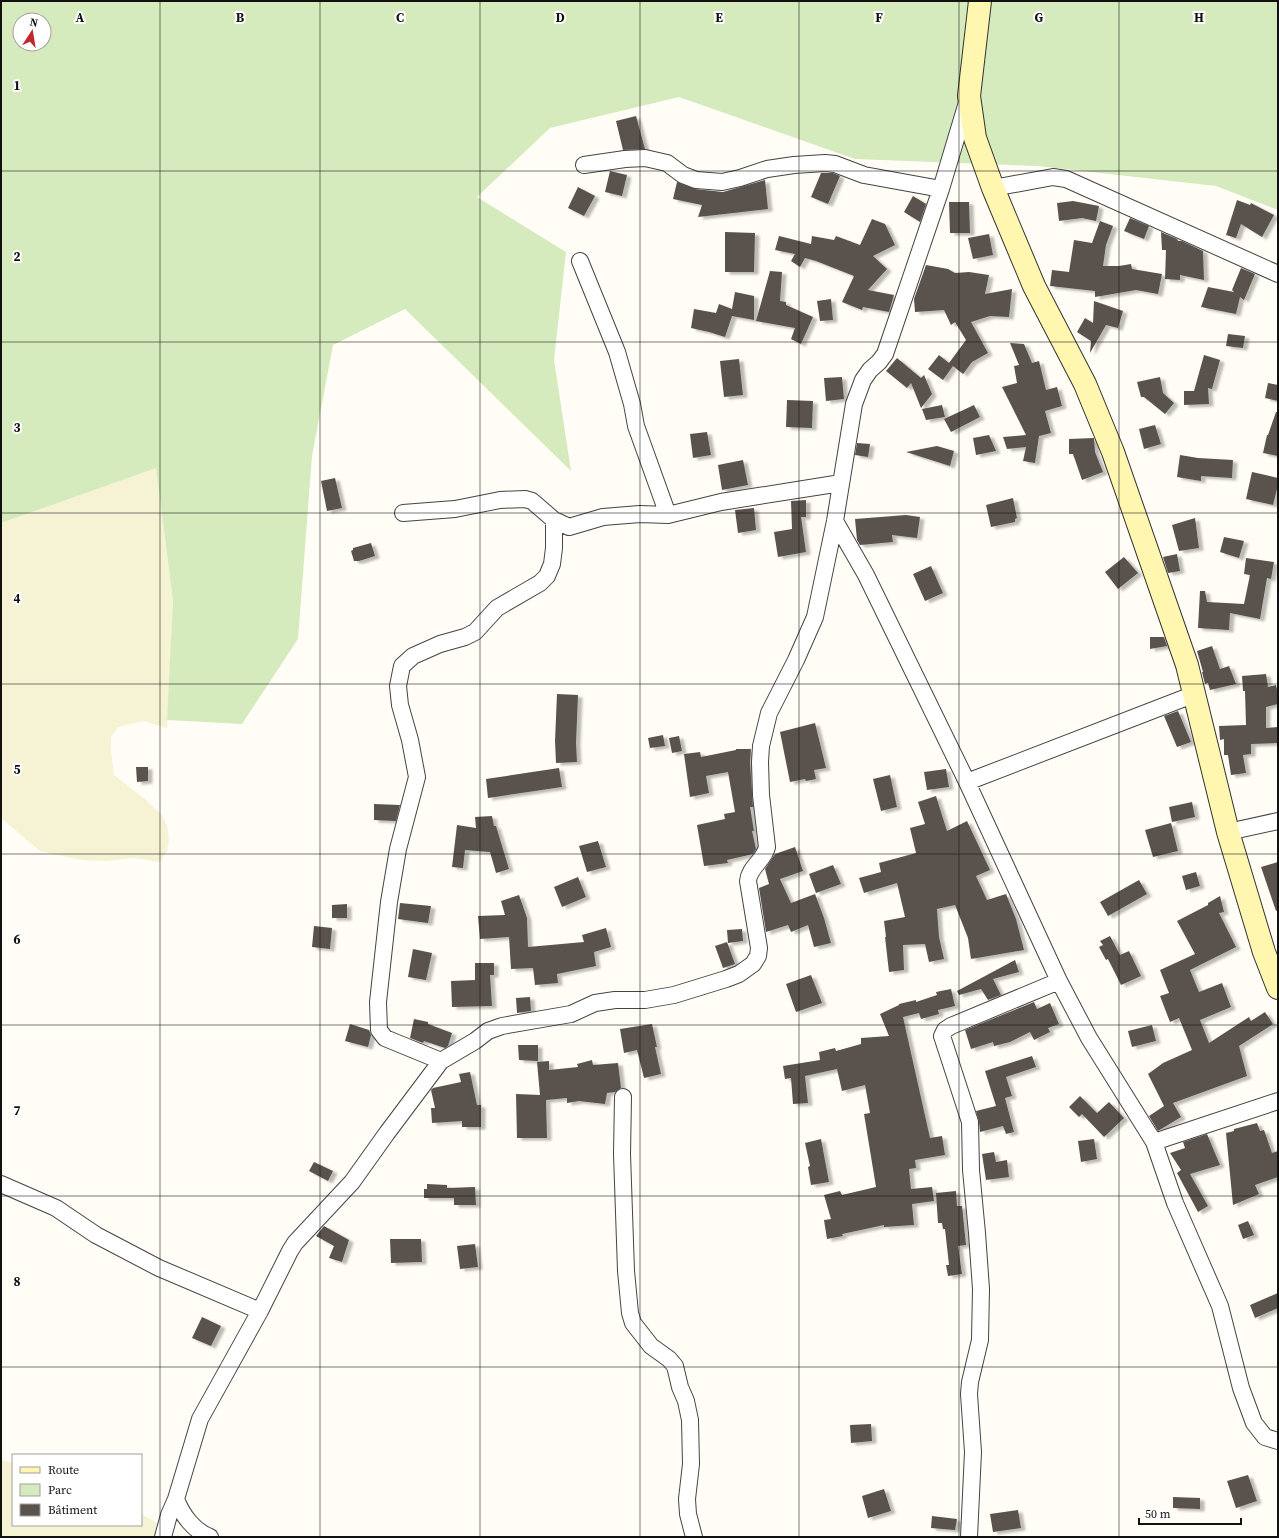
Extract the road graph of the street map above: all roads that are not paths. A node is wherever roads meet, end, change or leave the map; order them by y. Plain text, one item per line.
1 (980, 1) edge
2 (969, 96) junction
3 (584, 165) dead end
4 (993, 188) junction
5 (941, 189) junction
6 (580, 261) dead end
7 (1278, 274) edge
8 (841, 483) junction
9 (403, 512) dead end
10 (668, 515) junction
11 (554, 520) junction
12 (835, 521) junction
13 (1195, 694) junction
14 (967, 782) junction
15 (1278, 821) edge
16 (1228, 832) junction
17 (1059, 981) junction
18 (1278, 988) edge
19 (441, 1061) junction
20 (623, 1097) dead end
21 (1278, 1101) edge
22 (1154, 1142) junction
23 (1, 1184) edge
24 (260, 1311) junction
25 (1278, 1441) edge
26 (176, 1499) junction
27 (203, 1536) edge
28 (163, 1537) edge
29 (694, 1537) edge
30 (969, 1537) edge

1 - 2 street
2 - 4 street
2 - 5 street
3 - 5 street
4 - 7 street
4 - 13 street
5 - 8 street
6 - 10 street
8 - 10 street
8 - 12 street
9 - 11 street
10 - 11 street
11 - 19 street
12 - 14 street
12 - 19 street
13 - 14 street
13 - 16 street
14 - 17 street
15 - 16 street
16 - 18 street
17 - 22 street
17 - 30 street
19 - 24 street
20 - 29 street
21 - 22 street
22 - 25 street
23 - 24 street
24 - 26 street
26 - 27 street
26 - 28 street

